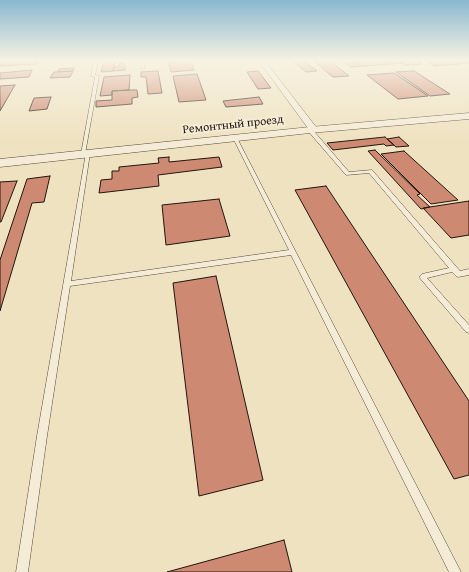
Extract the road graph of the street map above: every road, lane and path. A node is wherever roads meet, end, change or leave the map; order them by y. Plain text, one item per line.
1 (95, 88) edge
2 (281, 88) edge
3 (469, 116) edge
4 (312, 130) junction
5 (235, 138) junction
6 (85, 154) junction
7 (0, 163) edge
8 (293, 252) junction
9 (454, 269) junction
10 (469, 272) edge
11 (66, 284) junction
12 (469, 330) edge
13 (22, 572) edge
14 (456, 572) edge

1 - 6 lane
2 - 4 street
3 - 4 street, Ремонтный проезд
4 - 5 street, Ремонтный проезд
4 - 9 lane
5 - 6 street, Ремонтный проезд
5 - 8 lane
6 - 7 street, Ремонтный проезд
6 - 11 lane
8 - 11 lane
8 - 14 lane
9 - 10 lane
9 - 12 lane
11 - 13 lane

